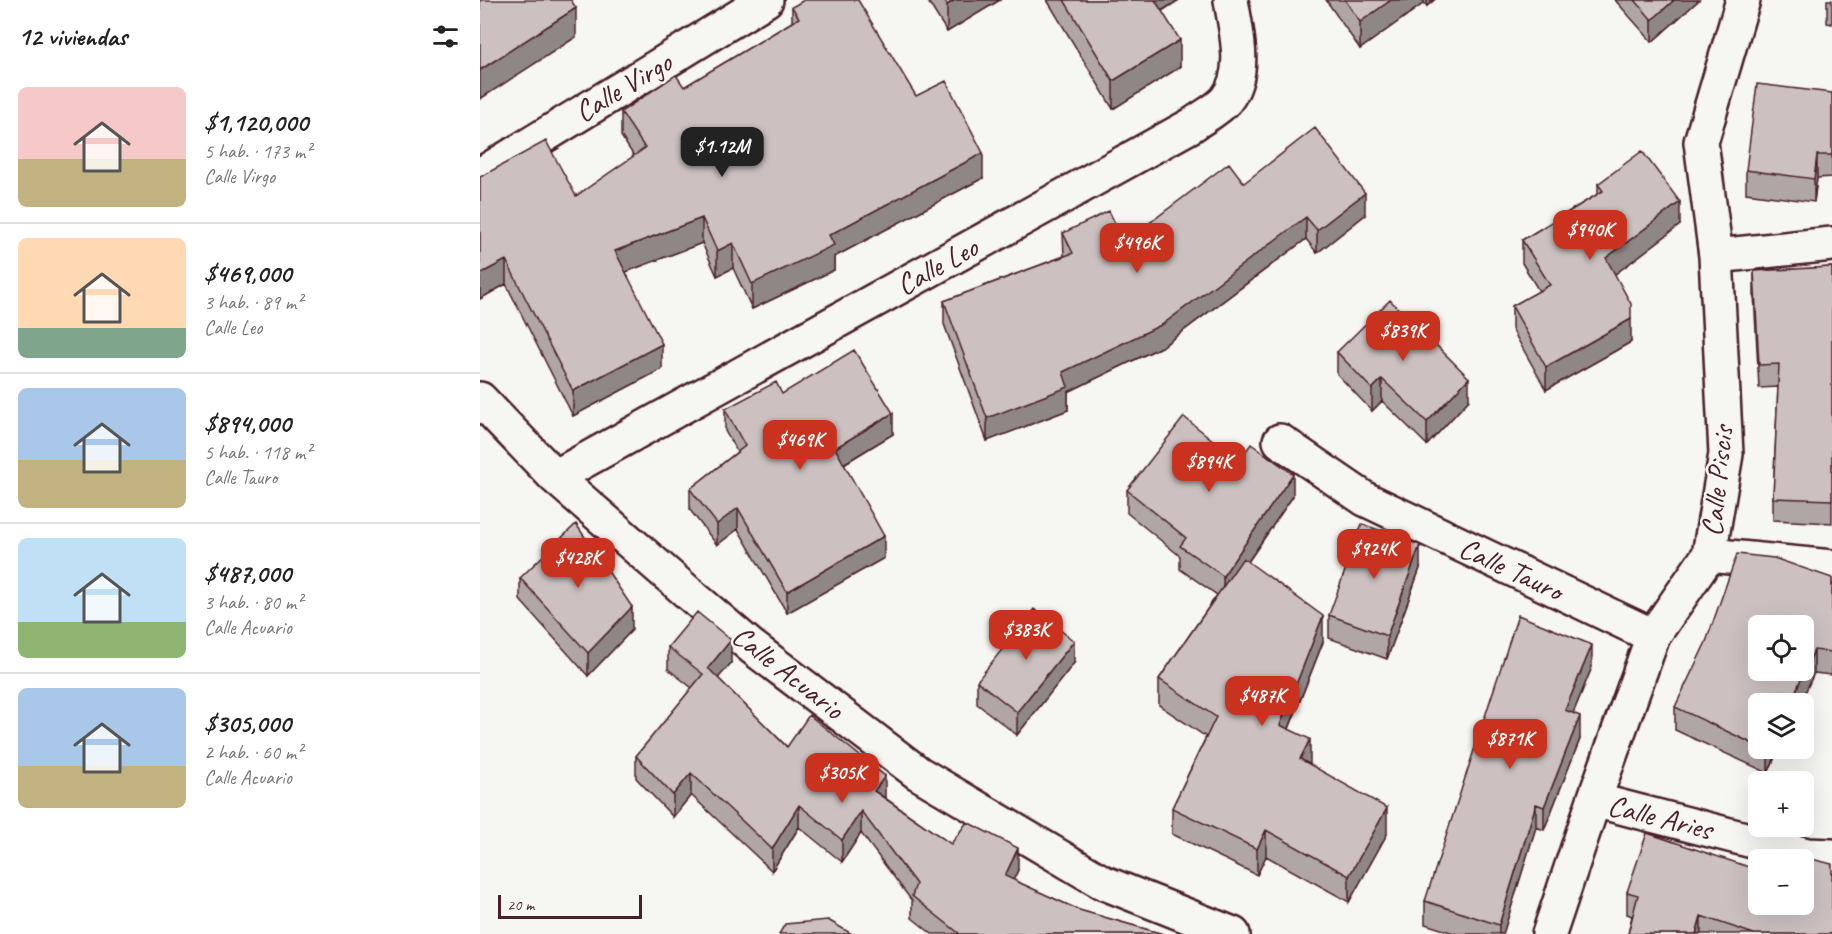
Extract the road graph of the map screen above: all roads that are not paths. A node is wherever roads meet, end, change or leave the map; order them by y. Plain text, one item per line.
1 (766, 0) edge
2 (1231, 0) edge
3 (1743, 0) edge
4 (480, 175) edge
5 (1832, 244) edge
6 (1716, 256) junction
7 (480, 399) edge
8 (1280, 441) dead end
9 (555, 477) junction
10 (1709, 555) junction
11 (1832, 567) edge
12 (1653, 636) junction
13 (1594, 800) junction
14 (1832, 855) edge
15 (1233, 934) edge
16 (1549, 934) edge

1 - 4 street, Calle Virgo
2 - 9 street, Calle Leo
3 - 6 street, Calle Piscis
5 - 6 street
6 - 10 street, Calle Piscis
7 - 9 street, Calle Acuario
8 - 12 street, Calle Tauro
9 - 15 street, Calle Acuario
10 - 11 street
10 - 12 street, Calle Piscis
12 - 13 street, Calle Piscis
13 - 14 street, Calle Aries
13 - 16 street, Calle Piscis

